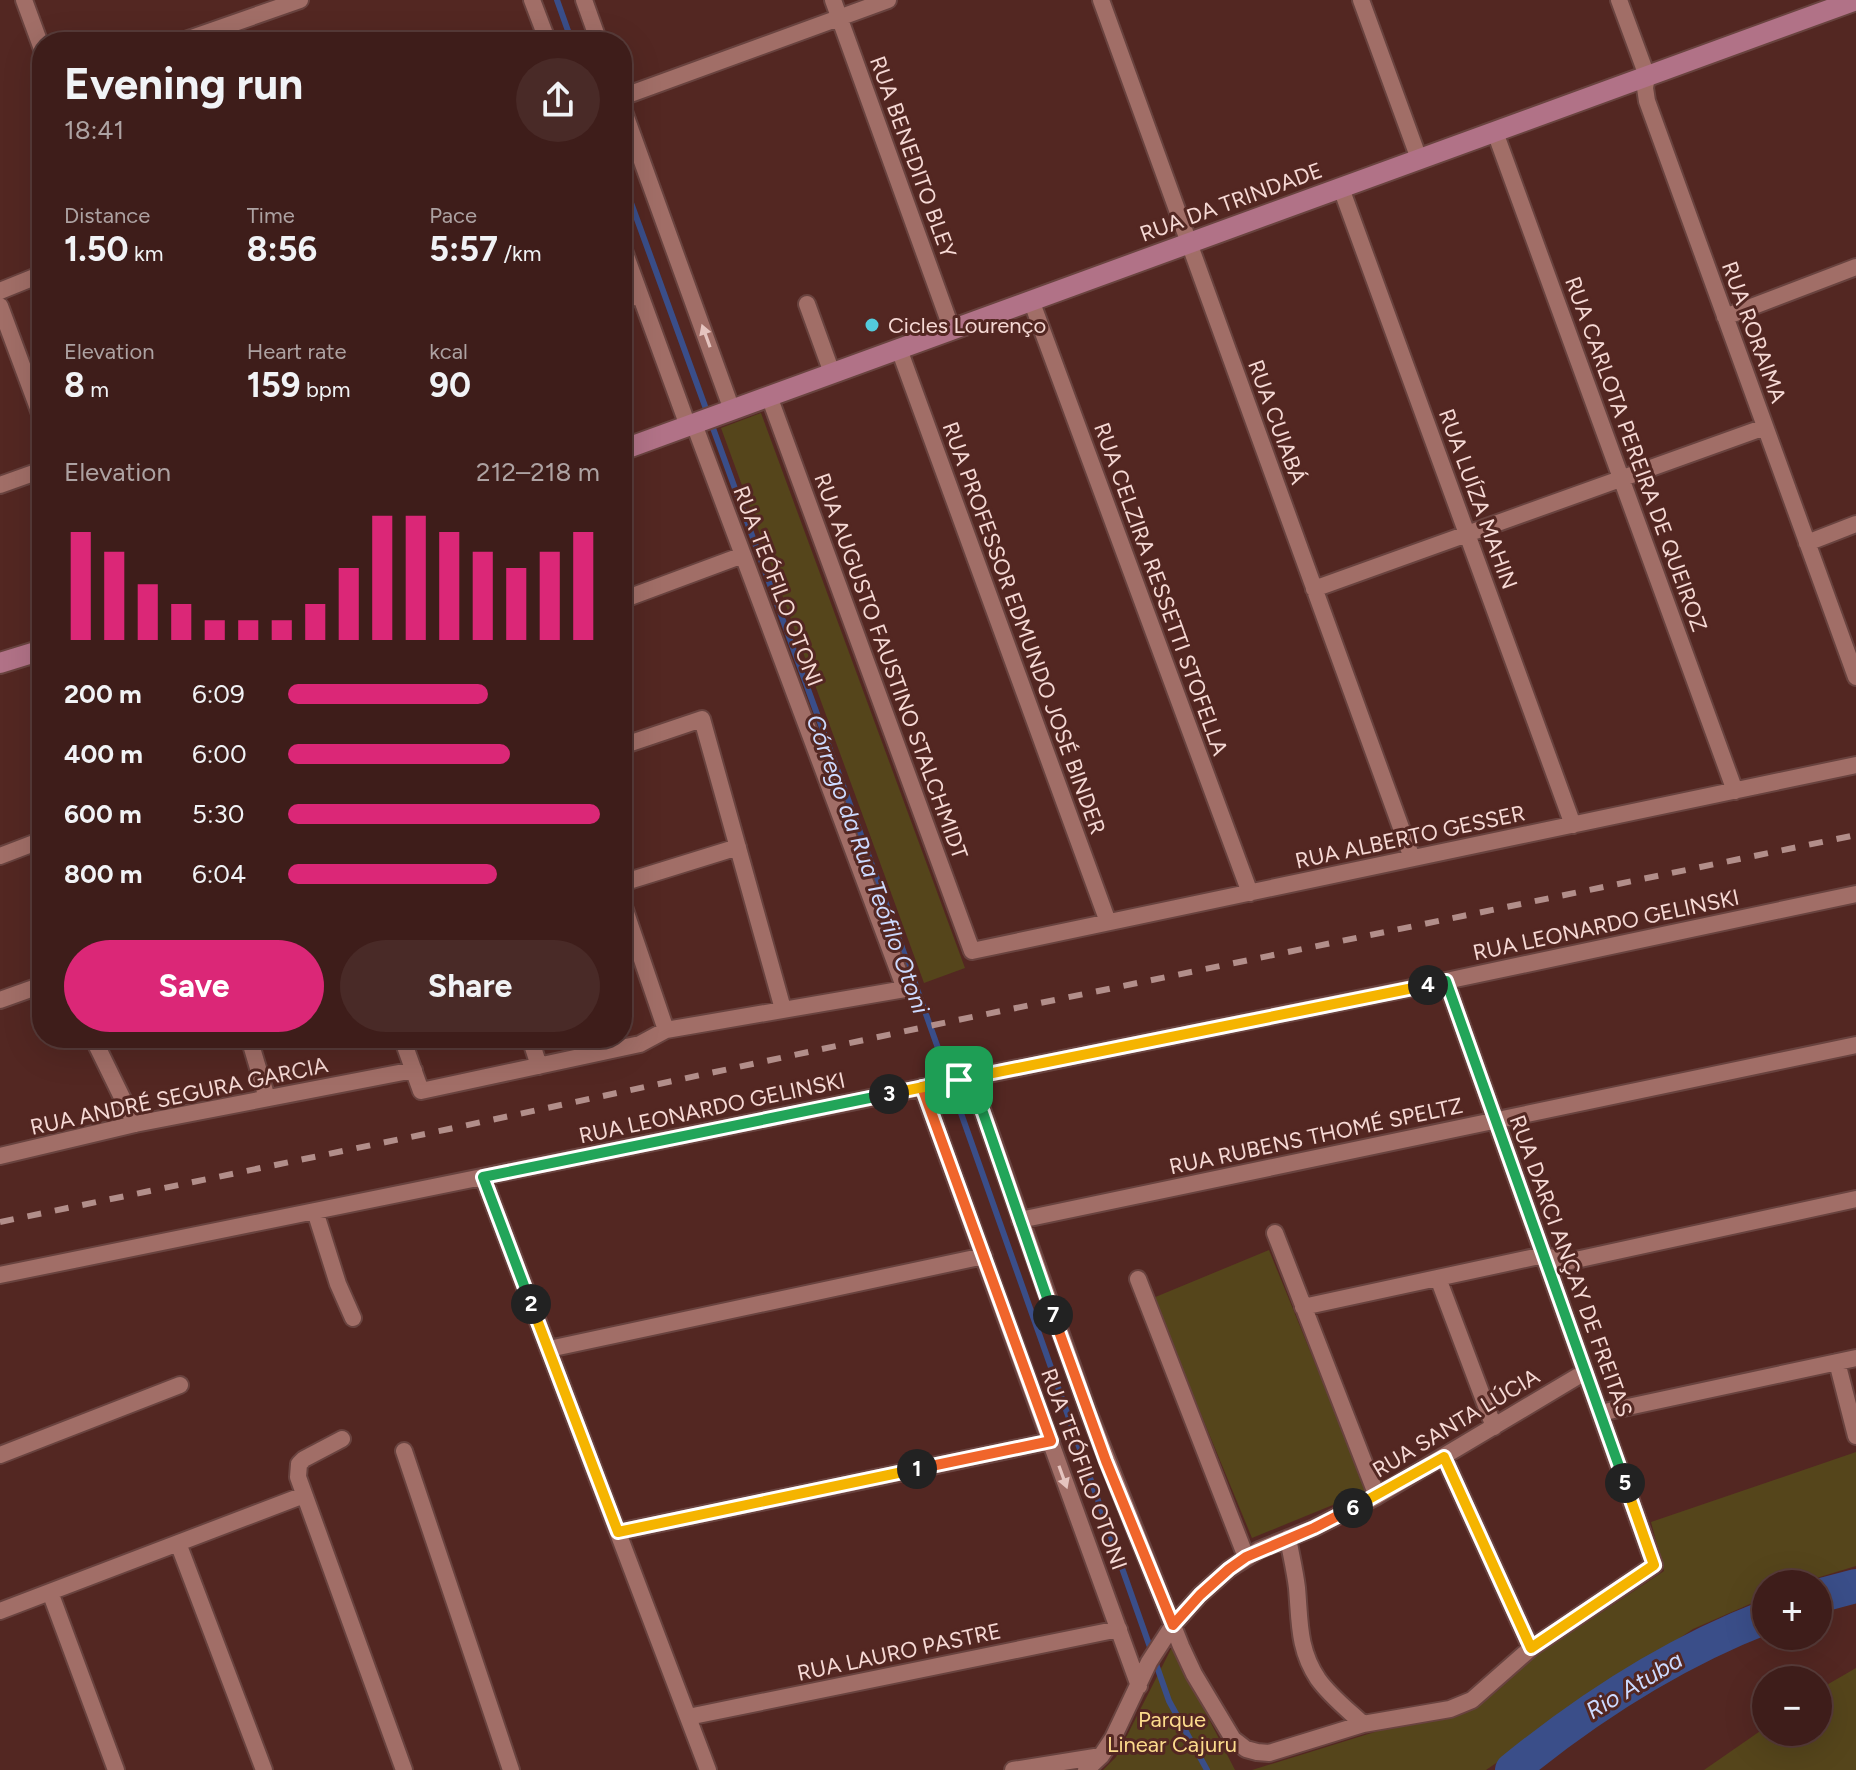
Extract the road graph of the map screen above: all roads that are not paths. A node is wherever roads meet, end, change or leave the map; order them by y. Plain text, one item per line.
1 (24, 0) edge
2 (300, 0) edge
3 (532, 0) edge
4 (584, 0) edge
5 (833, 0) edge
6 (888, 0) edge
7 (1101, 0) edge
8 (1361, 0) edge
9 (1619, 0) edge
10 (1856, 0) edge
11 (839, 18) junction
12 (36, 32) edge
13 (209, 32) edge
14 (543, 32) edge
15 (595, 32) edge
16 (1647, 76) junction
17 (632, 93) edge
18 (1495, 132) junction
19 (632, 134) edge
20 (1419, 159) junction
21 (1341, 188) junction
22 (1189, 243) junction
23 (1856, 267) edge
24 (632, 273) edge
25 (32, 278) edge
26 (0, 291) edge
27 (640, 295) junction
28 (632, 298) edge
29 (1031, 300) junction
30 (807, 304) dead end
31 (0, 306) edge
32 (1725, 317) junction
33 (952, 330) junction
34 (899, 349) junction
35 (832, 373) junction
36 (32, 392) edge
37 (769, 396) junction
38 (732, 410) junction
39 (691, 425) junction
40 (1765, 427) junction
41 (632, 446) edge
42 (32, 474) edge
43 (1621, 478) junction
44 (0, 485) edge
45 (1856, 524) edge
46 (1467, 534) junction
47 (1807, 543) junction
48 (743, 555) junction
49 (1314, 589) junction
50 (632, 596) edge
51 (32, 653) edge
52 (0, 662) edge
53 (1856, 677) edge
54 (632, 743) edge
55 (1856, 765) edge
56 (1735, 791) junction
57 (1573, 825) junction
58 (32, 844) edge
59 (738, 847) junction
60 (0, 856) edge
61 (1412, 858) junction
62 (632, 880) edge
63 (1250, 893) junction
64 (1856, 894) edge
65 (1108, 922) junction
66 (632, 930) edge
67 (972, 951) joint
68 (1446, 981) junction
69 (32, 989) edge
70 (0, 1000) edge
71 (783, 1009) junction
72 (666, 1030) junction
73 (1856, 1045) edge
74 (632, 1046) edge
75 (98, 1048) edge
76 (252, 1048) edge
77 (406, 1048) edge
78 (533, 1048) edge
79 (622, 1048) edge
80 (539, 1066) junction
81 (414, 1070) junction
82 (965, 1079) junction
83 (927, 1086) junction
84 (267, 1098) junction
85 (1496, 1121) junction
86 (135, 1124) junction
87 (2, 1150) edge
88 (483, 1177) junction
89 (1856, 1199) edge
90 (315, 1211) junction
91 (1020, 1220) junction
92 (1275, 1233) dead end
93 (1544, 1255) junction
94 (984, 1256) junction
95 (1571, 1261) junction
96 (0, 1275) edge
97 (1438, 1278) junction
98 (1138, 1279) dead end
99 (1556, 1291) junction
100 (1303, 1307) junction
101 (353, 1318) dead end
102 (549, 1349) junction
103 (1856, 1358) edge
104 (1837, 1362) junction
105 (1585, 1372) junction
106 (180, 1385) dead end
107 (1600, 1413) junction
108 (1494, 1427) junction
109 (1856, 1436) edge
110 (342, 1439) dead end
111 (1051, 1441) junction
112 (404, 1451) dead end
113 (0, 1455) edge
114 (1444, 1457) junction
115 (304, 1495) junction
116 (1377, 1496) junction
117 (618, 1532) junction
118 (1288, 1538) junction
119 (178, 1543) junction
120 (1246, 1557) junction
121 (1654, 1565) joint
122 (50, 1592) junction
123 (0, 1611) edge
124 (1173, 1625) junction
125 (1119, 1629) junction
126 (1531, 1648) junction
127 (1139, 1686) junction
128 (688, 1717) junction
129 (1363, 1724) junction
130 (1101, 1756) junction
131 (116, 1770) edge
132 (264, 1770) edge
133 (404, 1770) edge
134 (511, 1770) edge
135 (708, 1770) edge
136 (1013, 1770) edge
137 (1086, 1770) edge

1 - 12 street
2 - 13 street
3 - 14 street
4 - 15 street
5 - 11 street, RUA BENEDITO BLEY
6 - 11 street
7 - 22 street, RUA CUIABÁ
8 - 20 street
9 - 16 street, RUA RORAIMA
10 - 16 main road, RUA DA TRINDADE
11 - 17 street
11 - 33 street, RUA BENEDITO BLEY
16 - 18 main road, RUA DA TRINDADE
16 - 32 street, RUA RORAIMA
18 - 20 main road, RUA DA TRINDADE
18 - 43 street, RUA CARLOTA PEREIRA DE QUEIROZ
38 -> 19 street
20 - 21 main road, RUA DA TRINDADE
21 - 22 main road, RUA DA TRINDADE
21 - 46 street, RUA LUÍZA MAHIN
22 - 29 main road, RUA DA TRINDADE
22 - 49 street, RUA CUIABÁ
23 - 32 street
24 - 27 street, RUA TEÓFILO OTONI
25 - 26 street
27 - 28 street
27 - 39 street, RUA TEÓFILO OTONI
29 - 33 main road, RUA DA TRINDADE
29 - 63 street, RUA CELZIRA RESSETTI STOFELLA
30 - 35 street
31 - 36 street
32 - 40 street, RUA RORAIMA
33 - 34 main road, RUA DA TRINDADE
34 - 35 main road, RUA DA TRINDADE
34 - 65 street, RUA PROFESSOR EDMUNDO JOSÉ BINDER
35 - 37 main road, RUA DA TRINDADE
37 - 38 main road, RUA DA TRINDADE
37 - 67 street, RUA AUGUSTO FAUSTINO STALCHMIDT
38 - 39 main road, RUA DA TRINDADE
39 - 41 main road, RUA DA TRINDADE
39 - 48 street, RUA TEÓFILO OTONI
40 - 43 street
40 - 47 street, RUA RORAIMA
42 - 44 street
43 - 46 street
43 - 56 street, RUA CARLOTA PEREIRA DE QUEIROZ
45 - 47 street
46 - 49 street
46 - 57 street, RUA LUÍZA MAHIN
47 - 53 street, RUA RORAIMA
48 - 50 street
48 - 71 street, RUA TEÓFILO OTONI
49 - 61 street, RUA CUIABÁ
51 - 52 main road
54 - 59 street
55 - 56 street, RUA ALBERTO GESSER
56 - 57 street, RUA ALBERTO GESSER
57 - 61 street, RUA ALBERTO GESSER
58 - 60 street
59 - 62 street
59 - 71 street
61 - 63 street, RUA ALBERTO GESSER
63 - 65 street, RUA ALBERTO GESSER
64 - 68 street, RUA LEONARDO GELINSKI
65 - 67 street, RUA ALBERTO GESSER
66 - 72 street
68 - 82 street, RUA LEONARDO GELINSKI
68 - 85 street, RUA DARCI ANÇAY DE FREITAS
69 - 70 street
71 - 72 street
72 - 74 street
73 - 85 street, RUA RUBENS THOMÉ SPELTZ
75 - 86 street
76 - 84 street
77 - 81 street
78 - 80 street
79 - 80 street
80 - 81 street
81 - 84 street, RUA ANDRÉ SEGURA GARCIA
82 - 83 street, RUA LEONARDO GELINSKI
82 - 91 street, RUA TEÓFILO OTONI
83 - 88 street, RUA LEONARDO GELINSKI
83 - 94 street, RUA TEÓFILO OTONI
84 - 86 street, RUA ANDRÉ SEGURA GARCIA
85 - 91 street, RUA RUBENS THOMÉ SPELTZ
85 - 93 street, RUA DARCI ANÇAY DE FREITAS
86 - 87 street, RUA ANDRÉ SEGURA GARCIA
88 - 90 street, RUA LEONARDO GELINSKI
88 - 102 street
89 - 95 street
90 - 96 street, RUA LEONARDO GELINSKI
90 - 101 street
91 - 124 street, RUA TEÓFILO OTONI
92 - 100 street
93 - 95 street
93 - 97 street
93 - 99 street, RUA DARCI ANÇAY DE FREITAS
94 - 102 street
94 - 111 street, RUA TEÓFILO OTONI
95 - 99 street
97 - 100 street
97 - 108 street
98 - 120 street
99 - 105 street, RUA DARCI ANÇAY DE FREITAS
100 - 116 street
102 - 117 street
103 - 104 street
104 - 107 street
104 - 109 street
105 - 107 street, RUA DARCI ANÇAY DE FREITAS
105 - 108 street, RUA SANTA LÚCIA
106 - 113 street
107 - 121 street, RUA DARCI ANÇAY DE FREITAS
108 - 114 street, RUA SANTA LÚCIA
110 - 115 street
111 - 117 street
111 -> 125 street, RUA TEÓFILO OTONI
112 - 134 street
114 - 116 street, RUA SANTA LÚCIA
114 - 126 street
115 - 119 street
115 - 133 street
116 - 118 street, RUA SANTA LÚCIA
117 - 128 street
118 - 120 street, RUA SANTA LÚCIA
118 - 129 street
119 - 122 street
119 - 132 street
120 - 124 street, RUA SANTA LÚCIA
121 - 126 street, RUA TEÓFILO OTONI
122 - 123 street
122 - 131 street
124 - 127 street, RUA SANTA LÚCIA
124 - 129 street, RUA TEÓFILO OTONI
125 - 127 street, RUA TEÓFILO OTONI
125 - 128 street, RUA LAURO PASTRE
126 - 129 street, RUA TEÓFILO OTONI
127 - 130 street, RUA SANTA LÚCIA
128 - 135 street
130 - 136 street
130 - 137 street, RUA SANTA LÚCIA

